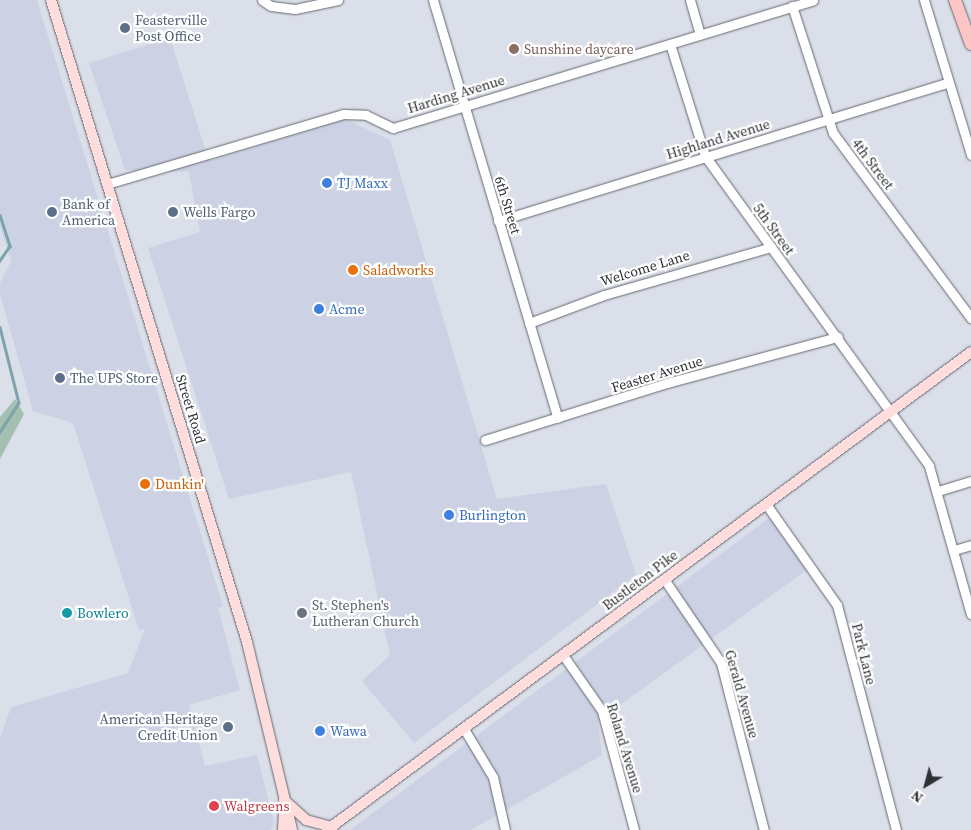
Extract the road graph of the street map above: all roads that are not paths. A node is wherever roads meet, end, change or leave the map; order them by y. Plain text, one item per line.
1 (51, 0) edge
2 (262, 0) edge
3 (338, 0) edge
4 (433, 0) edge
5 (690, 0) edge
6 (813, 0) edge
7 (924, 0) edge
8 (955, 0) edge
9 (792, 6) junction
10 (700, 35) junction
11 (670, 44) junction
12 (971, 44) edge
13 (946, 83) junction
14 (463, 106) junction
15 (827, 119) junction
16 (971, 155) edge
17 (705, 156) junction
18 (107, 184) junction
19 (498, 221) junction
20 (771, 247) junction
21 (971, 318) edge
22 (529, 323) junction
23 (838, 337) junction
24 (971, 352) edge
25 (892, 411) junction
26 (558, 418) junction
27 (485, 440) dead end
28 (971, 481) edge
29 (938, 491) junction
30 (766, 504) junction
31 (971, 545) edge
32 (954, 550) junction
33 (664, 580) junction
34 (971, 614) edge
35 (563, 655) junction
36 (464, 729) junction
37 (284, 799) junction
38 (331, 828) edge
39 (283, 830) edge
40 (292, 830) edge
41 (505, 830) edge
42 (634, 830) edge
43 (764, 830) edge
44 (896, 830) edge

1 - 18 main road, Street Road
2 - 3 street
4 - 14 street, 6th Street
5 - 10 street
6 - 9 street, Harding Avenue
7 - 13 street
8 - 12 highway
9 - 10 street, Harding Avenue
9 - 15 street, 4th Street
10 - 11 street, Harding Avenue
11 - 14 street, Harding Avenue
11 - 17 street, 5th Street
13 - 15 street, Highland Avenue
13 - 16 street
14 - 18 street, Harding Avenue
14 - 19 street, 6th Street
15 - 17 street, Highland Avenue
15 - 21 street, 4th Street
17 - 19 street, Highland Avenue
17 - 20 street, 5th Street
18 - 37 main road, Street Road
19 - 22 street, 6th Street
20 - 22 street, Welcome Lane
20 - 23 street, 5th Street
22 - 26 street, 6th Street
23 - 25 street, 5th Street
23 - 26 street, Feaster Avenue
24 - 25 main road, Bustleton Pike
25 - 29 street, 5th Street
25 - 30 main road, Bustleton Pike
26 - 27 street, Feaster Avenue
28 - 29 street
29 - 32 street, 5th Street
30 - 33 main road, Bustleton Pike
30 - 44 street, Park Lane
31 - 32 street
32 - 34 street, 5th Street
33 - 35 main road, Bustleton Pike
33 - 43 street, Gerald Avenue
35 - 36 main road, Bustleton Pike
35 - 42 street, Roland Avenue
36 - 38 main road, Bustleton Pike
36 - 41 street
37 - 38 main road
37 - 39 main road
37 - 40 main road, Street Road

